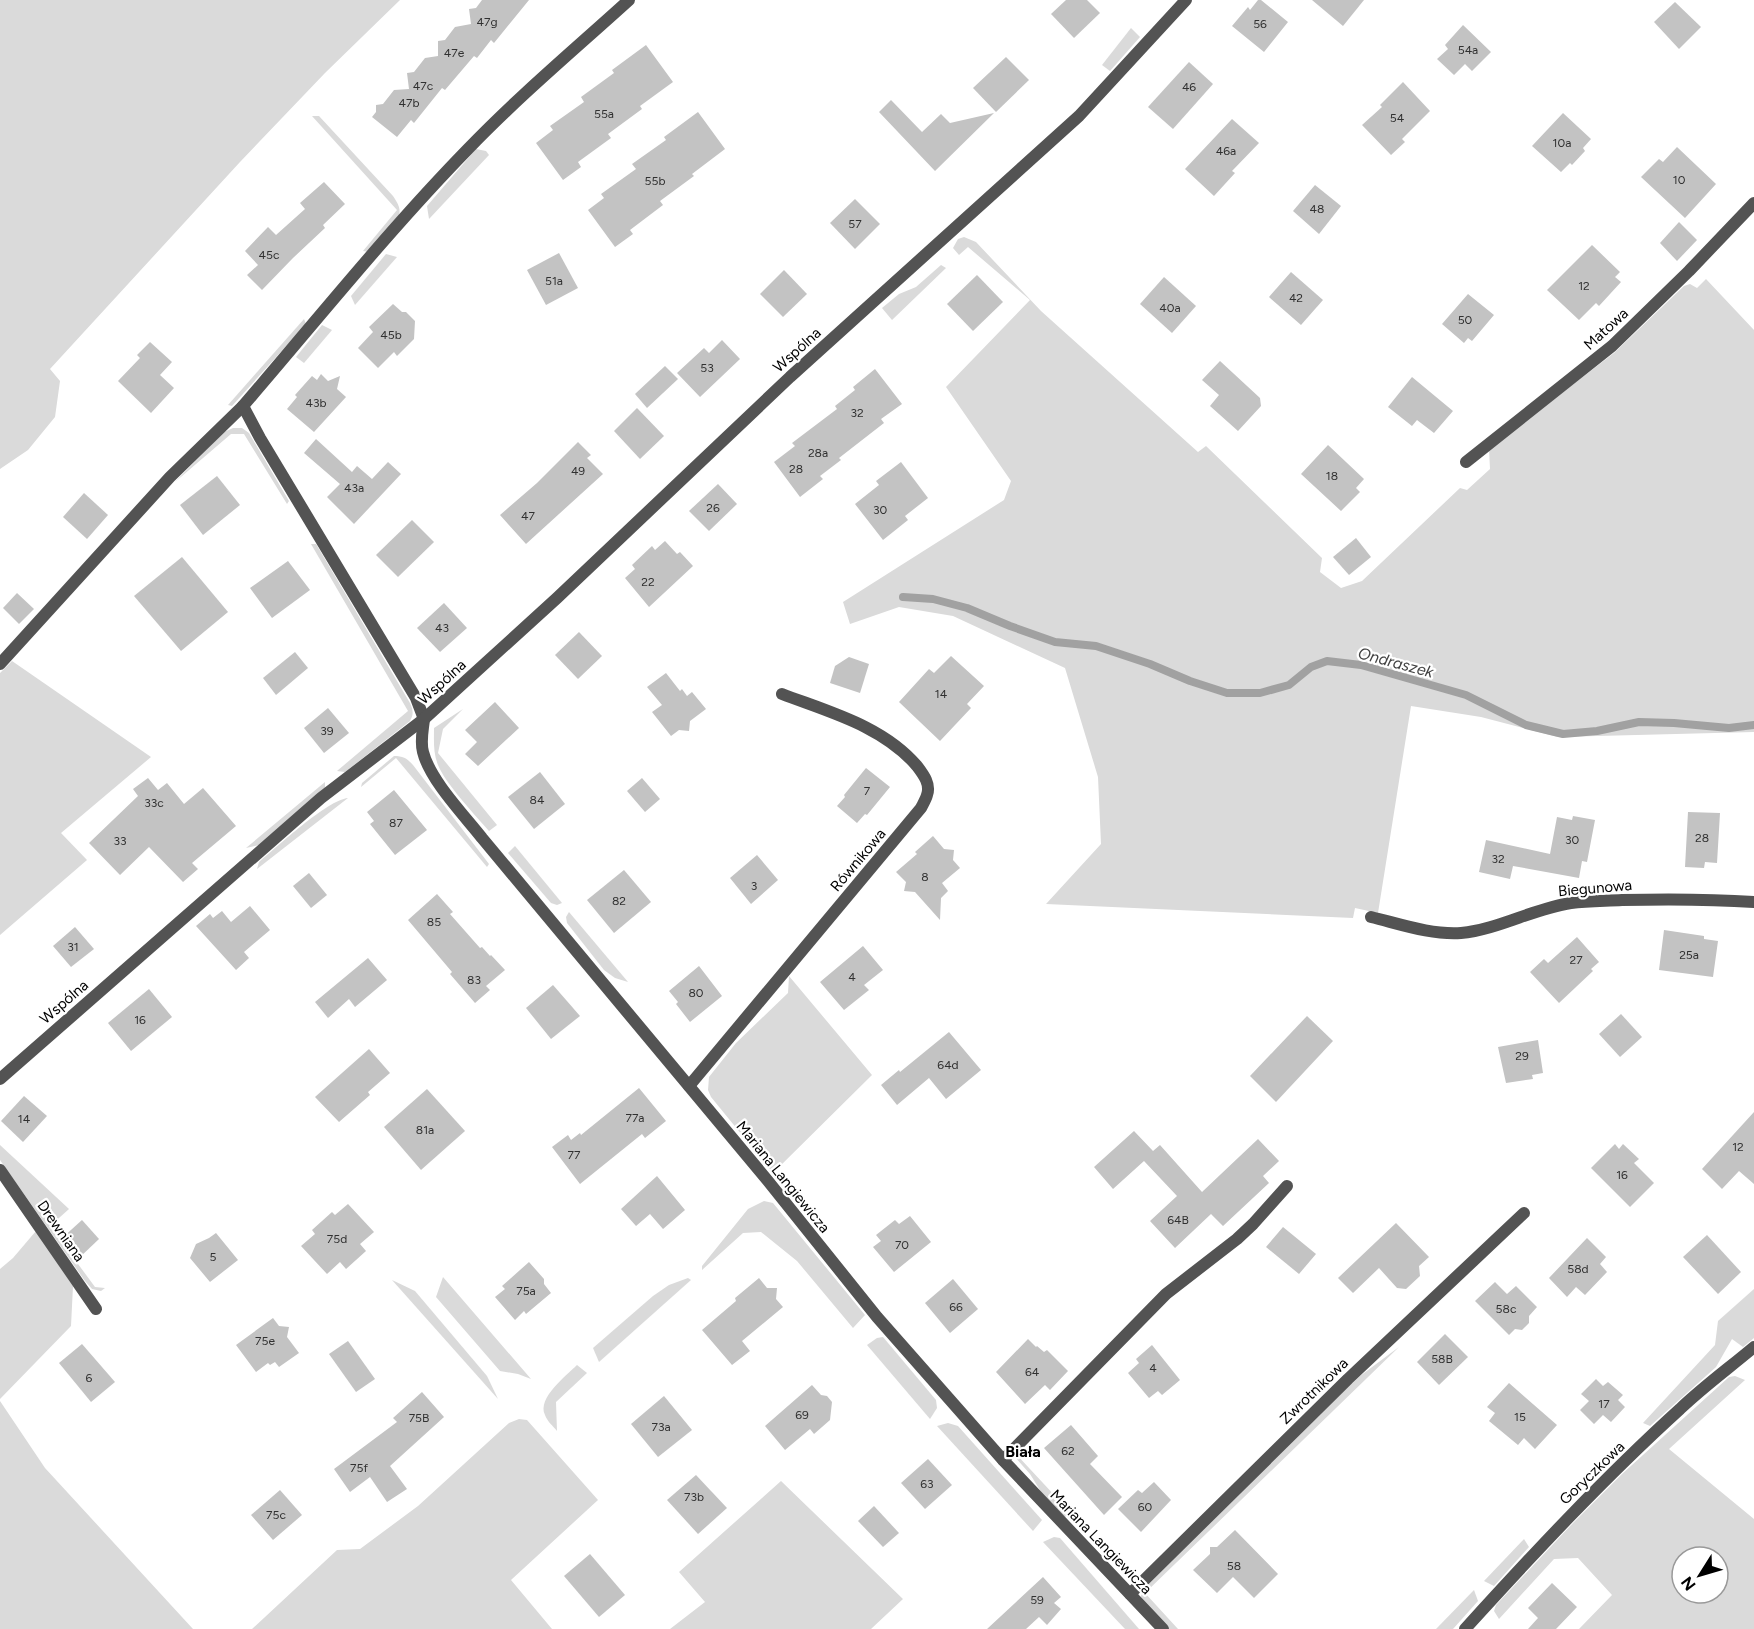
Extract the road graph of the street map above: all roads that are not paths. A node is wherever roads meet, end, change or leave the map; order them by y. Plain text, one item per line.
1 (629, 0) edge
2 (1186, 0) edge
3 (1754, 203) edge
4 (243, 406) junction
5 (1466, 462) dead end
6 (0, 664) edge
7 (782, 694) dead end
8 (424, 719) junction
9 (1754, 902) edge
10 (1371, 917) dead end
11 (0, 1079) edge
12 (689, 1086) junction
13 (0, 1170) edge
14 (1287, 1186) dead end
15 (1524, 1213) dead end
16 (96, 1309) dead end
17 (1752, 1349) edge
18 (1003, 1460) junction
19 (1130, 1594) junction
20 (1163, 1629) edge
21 (1465, 1629) edge

1 - 4 street
2 - 8 street, Wspólna
3 - 5 street, Matowa
4 - 6 street
4 - 8 street, Wspólna
7 - 12 street, Równikowa
8 - 11 street, Wspólna
8 - 12 street, Mariana Langiewicza
9 - 10 street, Biegunowa
12 - 18 street, Mariana Langiewicza
13 - 16 street, Drewniana
14 - 18 street
15 - 19 street, Zwrotnikowa
17 - 21 street, Goryczkowa
18 - 19 street, Mariana Langiewicza
19 - 20 street, Mariana Langiewicza

